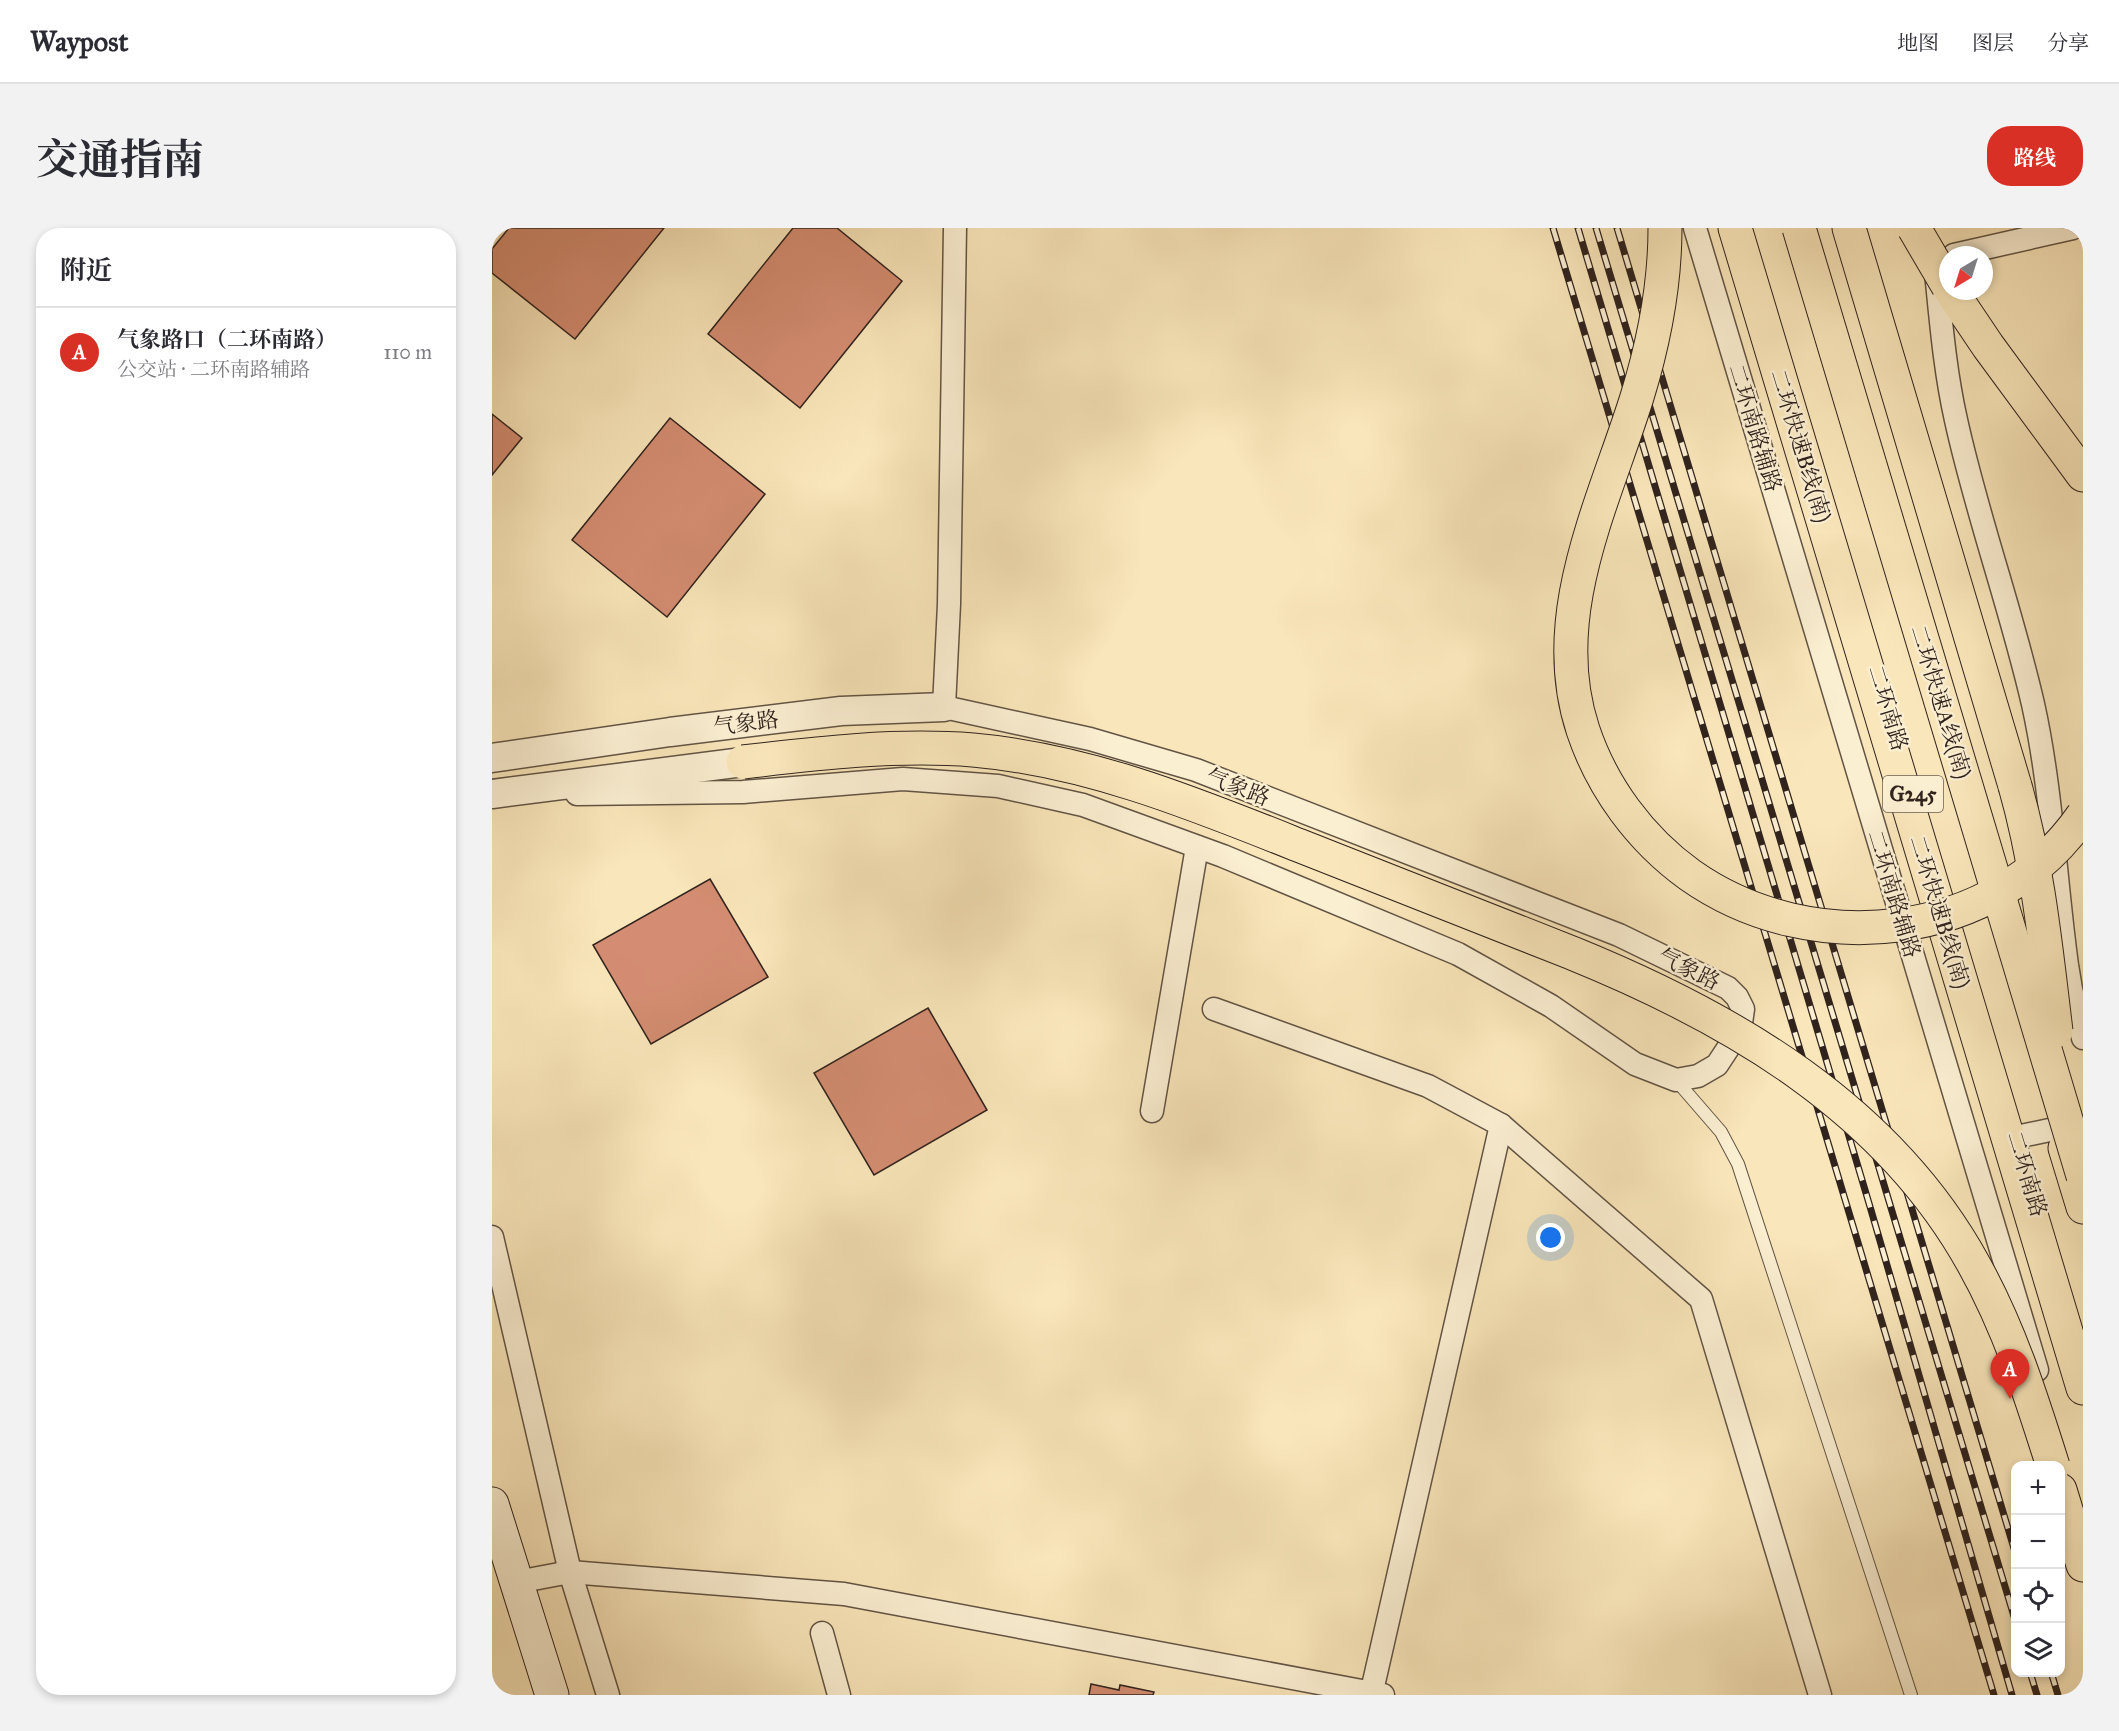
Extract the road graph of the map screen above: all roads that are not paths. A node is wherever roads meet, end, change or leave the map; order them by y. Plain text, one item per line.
1 (955, 228) edge
2 (1665, 228) edge
3 (1695, 228) edge
4 (1735, 228) edge
5 (1744, 228) edge
6 (1789, 228) edge
7 (1799, 228) edge
8 (1849, 228) edge
9 (1914, 228) edge
10 (1928, 228) edge
11 (2073, 228) edge
12 (1939, 250) edge
13 (1993, 251) edge
14 (1939, 256) edge
15 (1946, 300) edge
16 (1957, 300) edge
17 (2083, 475) edge
18 (944, 707) junction
19 (492, 758) edge
20 (743, 762) joint
21 (492, 794) edge
22 (2083, 815) edge
23 (1197, 847) junction
24 (1214, 1010) dead end
25 (2083, 1038) edge
26 (1676, 1080) junction
27 (1152, 1111) dead end
28 (1501, 1125) junction
29 (2016, 1137) junction
30 (2076, 1147) edge
31 (2083, 1207) edge
32 (492, 1237) edge
33 (2083, 1361) edge
34 (2083, 1388) edge
35 (2051, 1461) edge
36 (492, 1504) edge
37 (2065, 1504) edge
38 (2083, 1526) edge
39 (2083, 1565) edge
40 (570, 1572) junction
41 (517, 1582) junction
42 (822, 1633) dead end
43 (1375, 1694) edge
44 (552, 1695) edge
45 (608, 1695) edge
46 (839, 1695) edge
47 (1820, 1695) edge
48 (1911, 1695) edge

1 - 18 street
2 - 22 main road, bridge
3 - 38 street, 二环南路辅路
4 - 34 main road, 二环快速B线(南)
5 - 29 main road, 二环南路 / G245
6 - 30 main road, 二环南路 / G245
7 - 30 main road, 二环快速A线(南), bridge
8 - 30 main road, bridge
9 - 14 main road, bridge
10 - 12 street
11 - 13 street
15 - 25 street
16 - 17 main road
18 - 19 street, 气象路
18 - 26 street, 气象路
20 - 21 street, 气象路
20 - 35 main road, bridge
21 - 23 street, 气象路
23 - 26 street, 气象路
23 - 27 street
24 - 28 street
26 - 48 lane
28 - 43 street
28 - 47 street
29 - 30 street
29 - 33 main road, 二环南路 / G245
30 - 31 main road, 二环南路 / G245
32 - 40 street
36 - 41 main road
37 - 39 main road
40 - 41 street
40 - 43 street
40 - 45 street
41 - 44 main road
42 - 46 street

